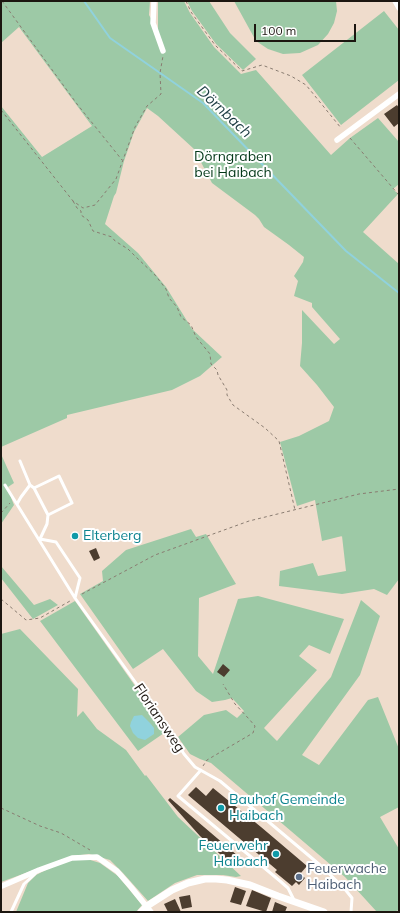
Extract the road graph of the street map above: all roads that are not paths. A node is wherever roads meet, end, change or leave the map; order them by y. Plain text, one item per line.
1 (154, 1) edge
2 (163, 51) road end
3 (399, 94) edge
4 (337, 140) dead end
5 (20, 461) dead end
6 (5, 485) dead end
7 (30, 485) junction
8 (34, 488) junction
9 (17, 504) junction
10 (48, 515) junction
11 (40, 539) junction
12 (76, 598) junction
13 (201, 770) junction
14 (39, 870) junction
15 (2, 886) dead end
16 (295, 902) junction
17 (149, 909) edge
18 (11, 912) edge
19 (141, 912) edge
20 (324, 912) edge
21 (351, 912) edge

1 - 2 street
3 - 4 street
5 - 7 lane
6 - 9 lane, Floriansweg
7 - 8 lane
7 - 9 lane
8 - 10 lane
8 - 10 lane
9 - 11 lane, Floriansweg
10 - 11 lane
11 - 12 lane, Floriansweg
11 - 12 lane
12 - 13 lane, Floriansweg
13 - 16 lane
13 - 21 lane, Floriansweg
14 - 15 street
14 - 17 street
14 - 18 lane
16 - 17 street
16 - 20 street
17 - 19 street

